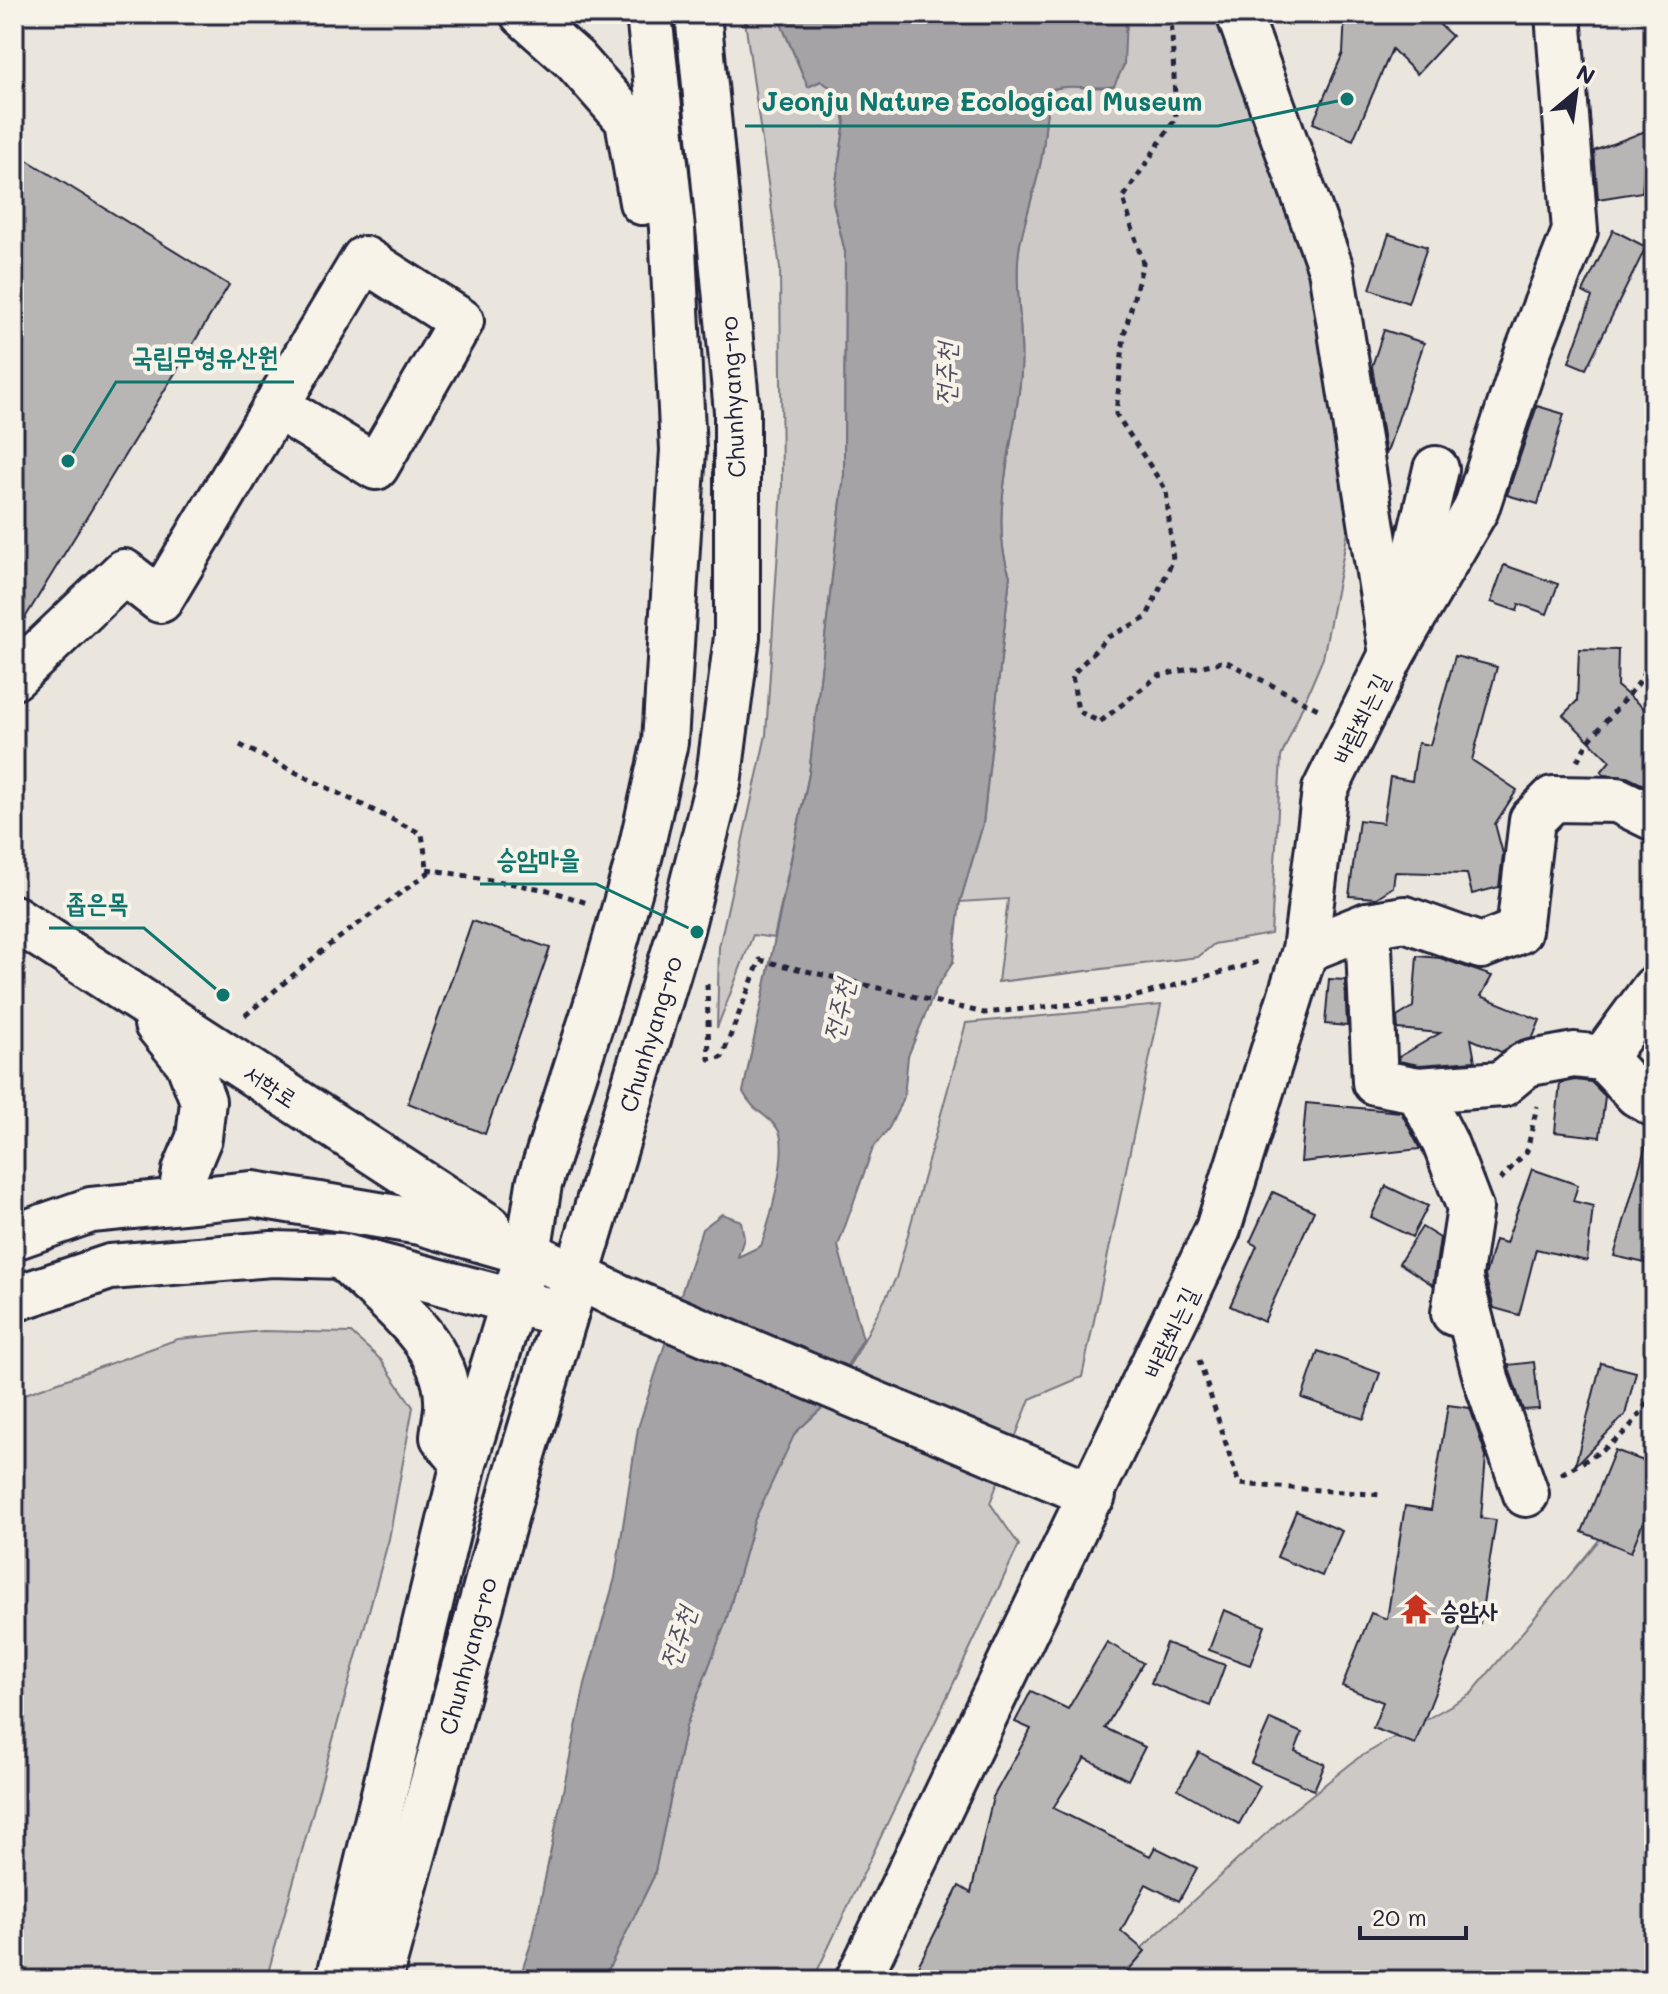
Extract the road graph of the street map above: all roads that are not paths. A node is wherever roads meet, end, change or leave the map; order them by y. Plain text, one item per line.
1 (523, 14) edge
2 (649, 14) edge
3 (698, 14) edge
4 (1239, 14) edge
5 (1558, 14) edge
6 (672, 228) junction
7 (277, 406) junction
8 (1436, 469) dead end
9 (1392, 654) junction
10 (14, 677) edge
11 (1652, 814) edge
12 (14, 918) edge
13 (1368, 925) junction
14 (1305, 950) junction
15 (1654, 989) edge
16 (133, 995) junction
17 (1603, 1058) junction
18 (1418, 1090) junction
19 (1654, 1104) edge
20 (180, 1201) junction
21 (14, 1237) edge
22 (528, 1253) junction
23 (341, 1256) junction
24 (571, 1296) junction
25 (14, 1299) edge
26 (515, 1300) junction
27 (464, 1463) junction
28 (1526, 1494) road end
29 (1093, 1495) junction
30 (339, 1980) edge
31 (379, 1980) edge
32 (858, 1980) edge

1 - 6 street
2 - 6 street, Chunhyang-ro
3 - 24 street, Chunhyang-ro
4 - 9 street, 바람쐬는길
5 - 9 street, 바람쐬는길
6 - 22 street, Chunhyang-ro
7 - 7 street
7 - 10 street
8 - 9 street
9 - 14 street, 바람쐬는길
11 - 13 street
12 - 16 street, 서학로
13 - 14 street
13 - 18 street
14 - 29 street, 바람쐬는길
15 - 17 street
16 - 20 street
16 - 22 street, 서학로
17 - 18 street
17 - 19 street
18 - 28 street
20 - 21 street
20 - 22 street
22 - 24 street
22 - 26 street, Chunhyang-ro
23 - 25 street
23 - 26 street
23 - 27 street
24 - 26 street
24 - 29 street
24 - 31 street, Chunhyang-ro
26 - 27 street, Chunhyang-ro
27 - 30 street, Chunhyang-ro
29 - 32 street, 바람쐬는길

